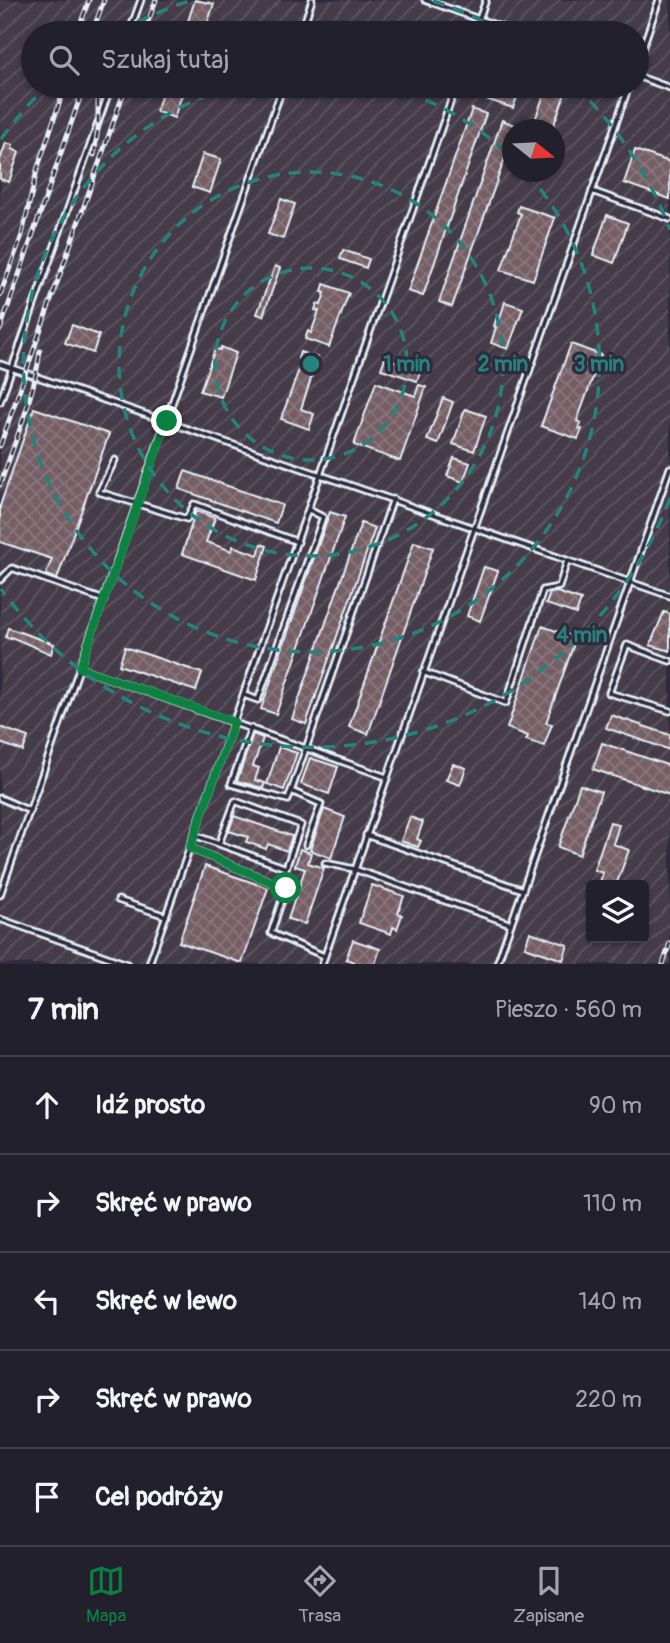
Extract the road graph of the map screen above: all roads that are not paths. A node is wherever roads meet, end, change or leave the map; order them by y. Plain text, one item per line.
1 (141, 0) edge
2 (312, 0) edge
3 (425, 0) edge
4 (486, 0) edge
5 (659, 0) edge
6 (479, 19) junction
7 (133, 21) edge
8 (305, 21) edge
9 (485, 21) edge
10 (649, 29) edge
11 (649, 80) edge
12 (670, 88) edge
13 (107, 98) edge
14 (279, 98) edge
15 (452, 98) edge
16 (625, 98) edge
17 (593, 191) junction
18 (670, 219) edge
19 (0, 364) edge
20 (12, 368) junction
21 (0, 402) edge
22 (167, 421) junction
23 (115, 460) dead end
24 (670, 468) edge
25 (322, 475) junction
26 (393, 499) junction
27 (138, 503) junction
28 (309, 510) junction
29 (474, 528) junction
30 (298, 542) junction
31 (568, 560) junction
32 (0, 580) edge
33 (630, 582) junction
34 (670, 596) edge
35 (104, 600) junction
36 (670, 661) edge
37 (80, 668) junction
38 (423, 672) junction
39 (244, 695) junction
40 (670, 711) edge
41 (234, 722) junction
42 (251, 728) junction
43 (306, 748) junction
44 (386, 777) junction
45 (292, 791) junction
46 (0, 797) edge
47 (30, 811) junction
48 (194, 835) junction
49 (366, 835) junction
50 (219, 844) junction
51 (306, 845) dead end
52 (190, 848) junction
53 (325, 863) dead end
54 (354, 869) junction
55 (523, 890) junction
56 (0, 895) edge
57 (118, 900) dead end
58 (166, 916) junction
59 (0, 919) edge
60 (511, 923) junction
61 (324, 957) junction
62 (127, 964) edge
63 (149, 964) edge
64 (322, 964) edge
65 (497, 964) edge

1 - 7 lane
2 - 8 lane
3 - 6 lane
4 - 6 lane
5 - 10 lane
6 - 9 lane
11 - 12 lane
13 - 20 lane
14 - 22 lane
15 - 25 lane
16 - 17 lane
17 - 18 lane
17 - 29 lane
19 - 20 lane
20 - 21 lane
20 - 22 lane
22 - 25 lane
22 - 27 lane
23 - 27 lane
24 - 33 lane
25 - 26 lane
25 - 28 lane
26 - 29 lane
26 - 43 lane
27 - 30 lane
27 - 35 lane
28 - 30 lane
28 - 39 lane
29 - 31 lane
29 - 38 lane
30 - 39 lane
31 - 33 lane
31 - 38 lane
32 - 35 lane
33 - 34 lane
33 - 55 lane
35 - 37 lane
36 - 40 lane
37 - 41 lane
37 - 47 lane
38 - 44 lane
39 - 41 lane
41 - 42 lane
41 - 48 lane
42 - 43 lane
42 - 45 lane
43 - 44 lane
43 - 45 lane
44 - 49 lane
45 - 51 lane
46 - 47 lane
47 - 56 lane
48 - 50 lane
48 - 52 lane
49 - 54 lane
49 - 55 lane
50 - 50 lane
52 - 58 lane
52 - 61 lane
53 - 54 lane
54 - 60 lane
54 - 61 lane
55 - 60 lane
57 - 58 lane
58 - 63 lane
59 - 62 lane
60 - 65 lane
61 - 64 lane

